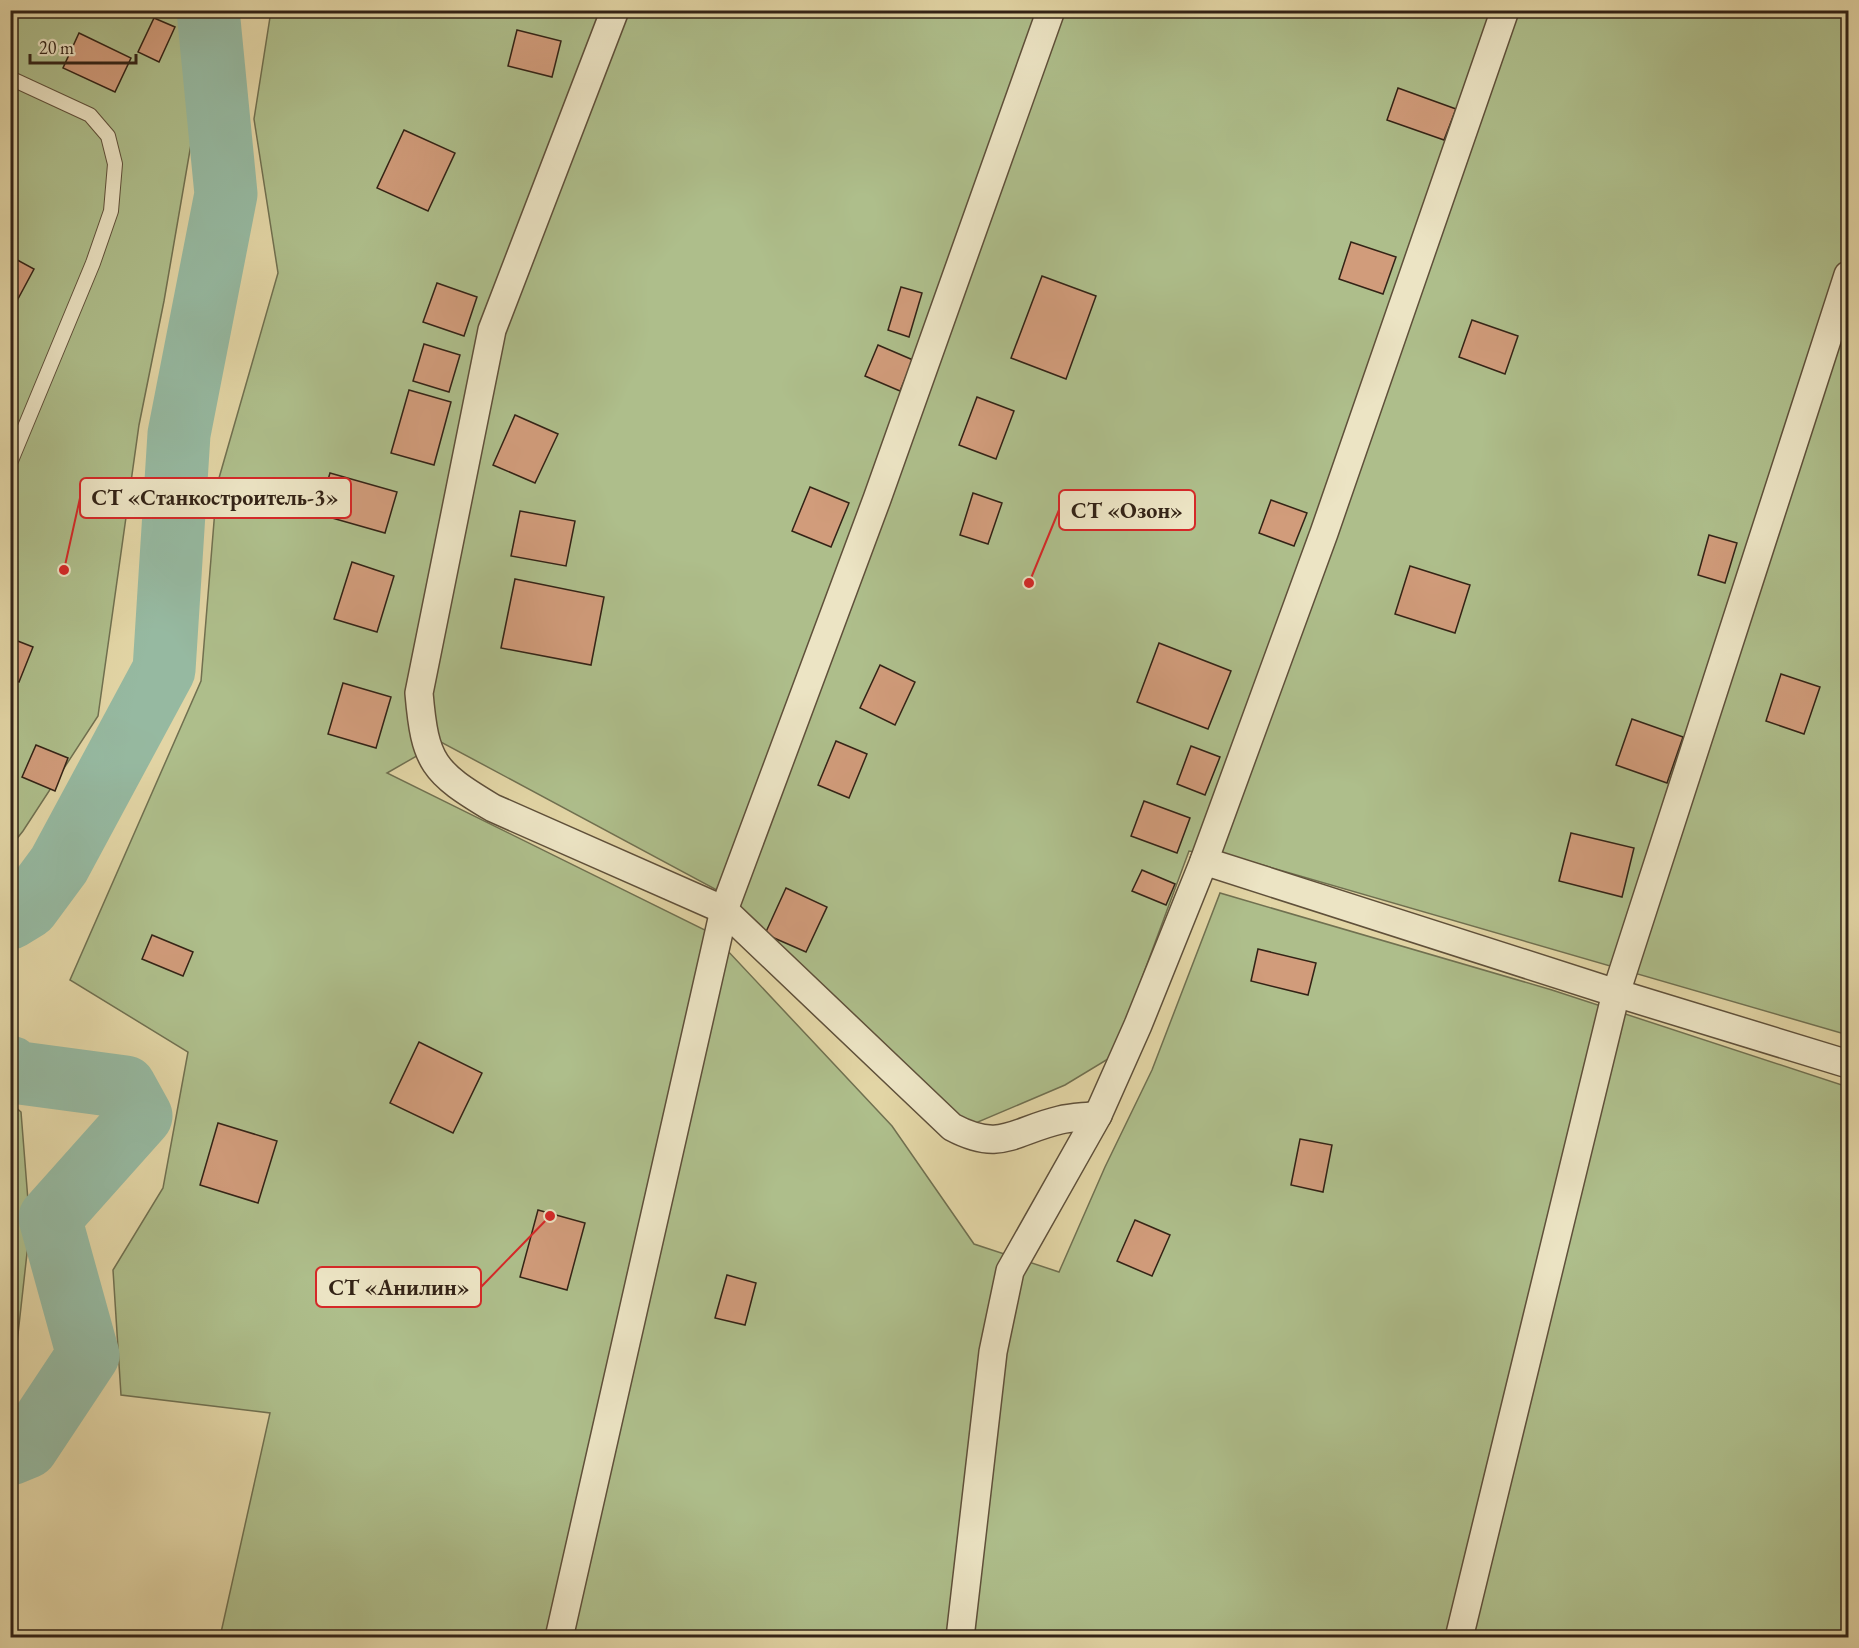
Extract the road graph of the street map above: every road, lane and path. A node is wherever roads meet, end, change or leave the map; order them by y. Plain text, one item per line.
1 (615, 10) edge
2 (1051, 10) edge
3 (1505, 10) edge
4 (10, 78) edge
5 (1848, 275) edge
6 (1841, 321) edge
7 (10, 463) edge
8 (1204, 861) junction
9 (724, 910) junction
10 (1616, 993) junction
11 (1848, 1064) edge
12 (1098, 1115) junction
13 (559, 1638) edge
14 (960, 1638) edge
15 (1459, 1638) edge

1 - 9 street
2 - 9 street
3 - 8 street
4 - 7 lane
5 - 6 street
6 - 10 street
8 - 10 street
8 - 12 street
9 - 12 street
9 - 13 street
10 - 11 street
10 - 15 street
12 - 14 street

